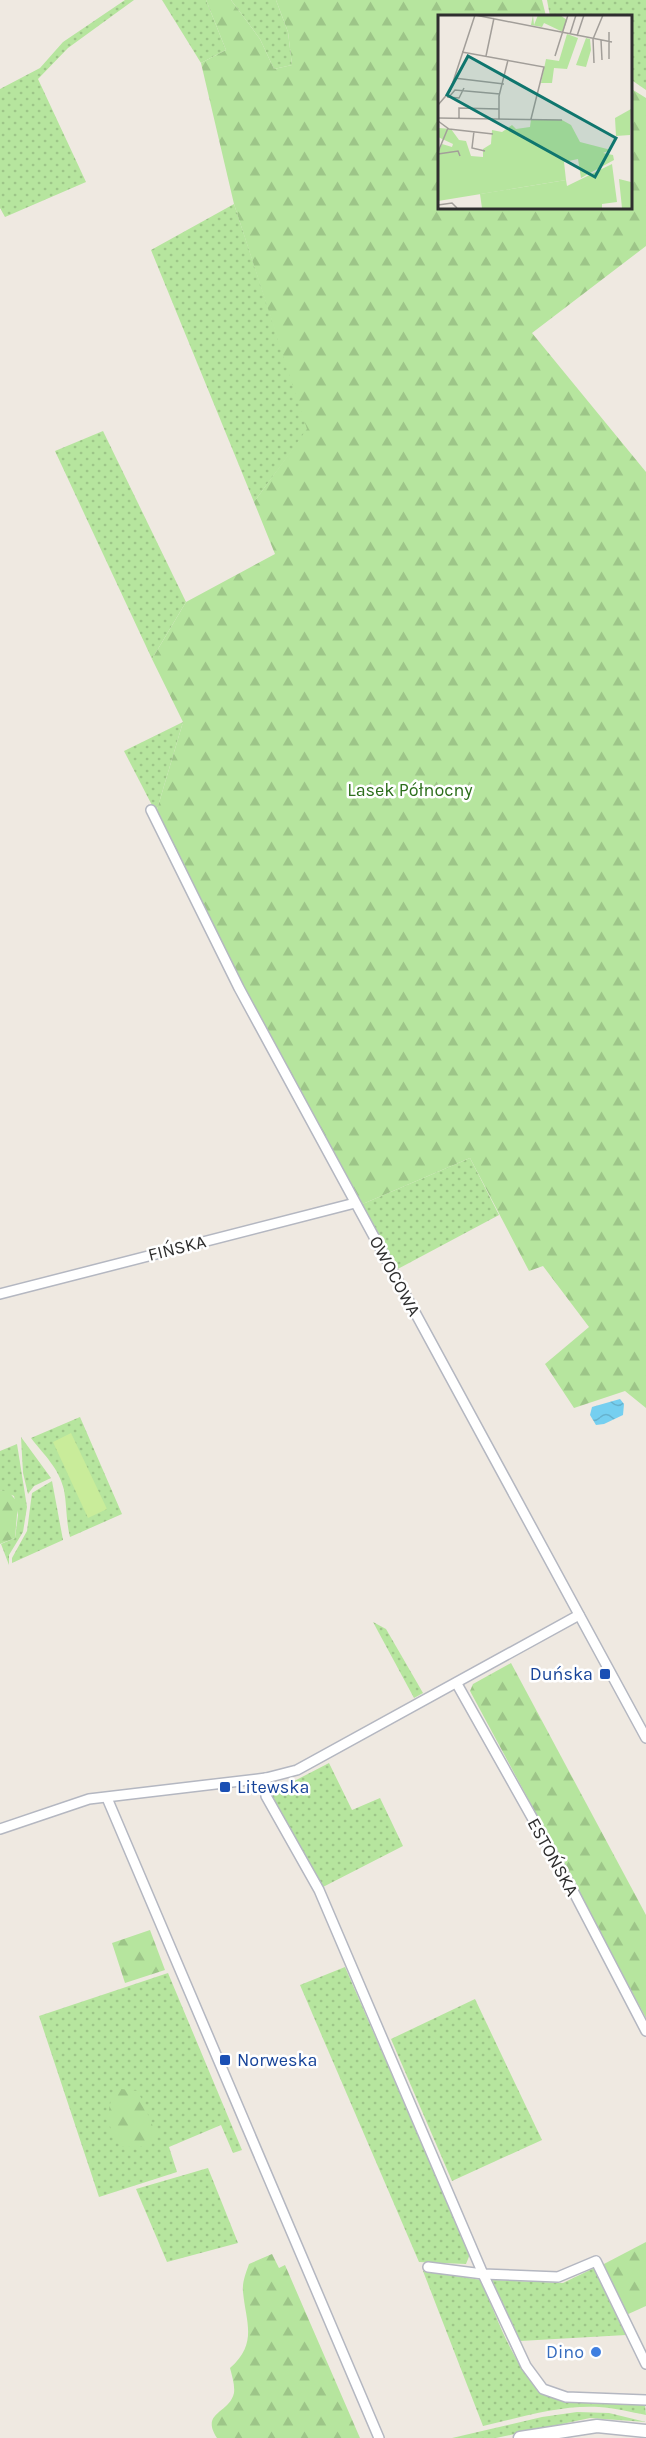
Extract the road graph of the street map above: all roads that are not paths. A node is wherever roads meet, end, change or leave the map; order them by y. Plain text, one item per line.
1 (151, 810) dead end
2 (355, 1203) junction
3 (0, 1294) edge
4 (579, 1616) junction
5 (457, 1684) junction
6 (646, 1738) edge
7 (266, 1778) junction
8 (107, 1798) junction
9 (0, 1829) edge
10 (646, 2031) edge
11 (428, 2267) dead end
12 (483, 2274) junction
13 (646, 2364) edge
14 (646, 2400) edge
15 (646, 2431) edge
16 (379, 2438) edge
17 (520, 2438) edge

1 - 2 street, OWOCOWA
2 - 3 street, FIŃSKA
2 - 4 street, OWOCOWA
4 - 5 street
4 - 6 street, OWOCOWA
5 - 7 street
5 - 10 street, ESTOŃSKA
7 - 8 street
7 - 12 street
8 - 9 street
8 - 16 street
11 - 12 street
12 - 13 street
12 - 14 street
15 - 17 main road

